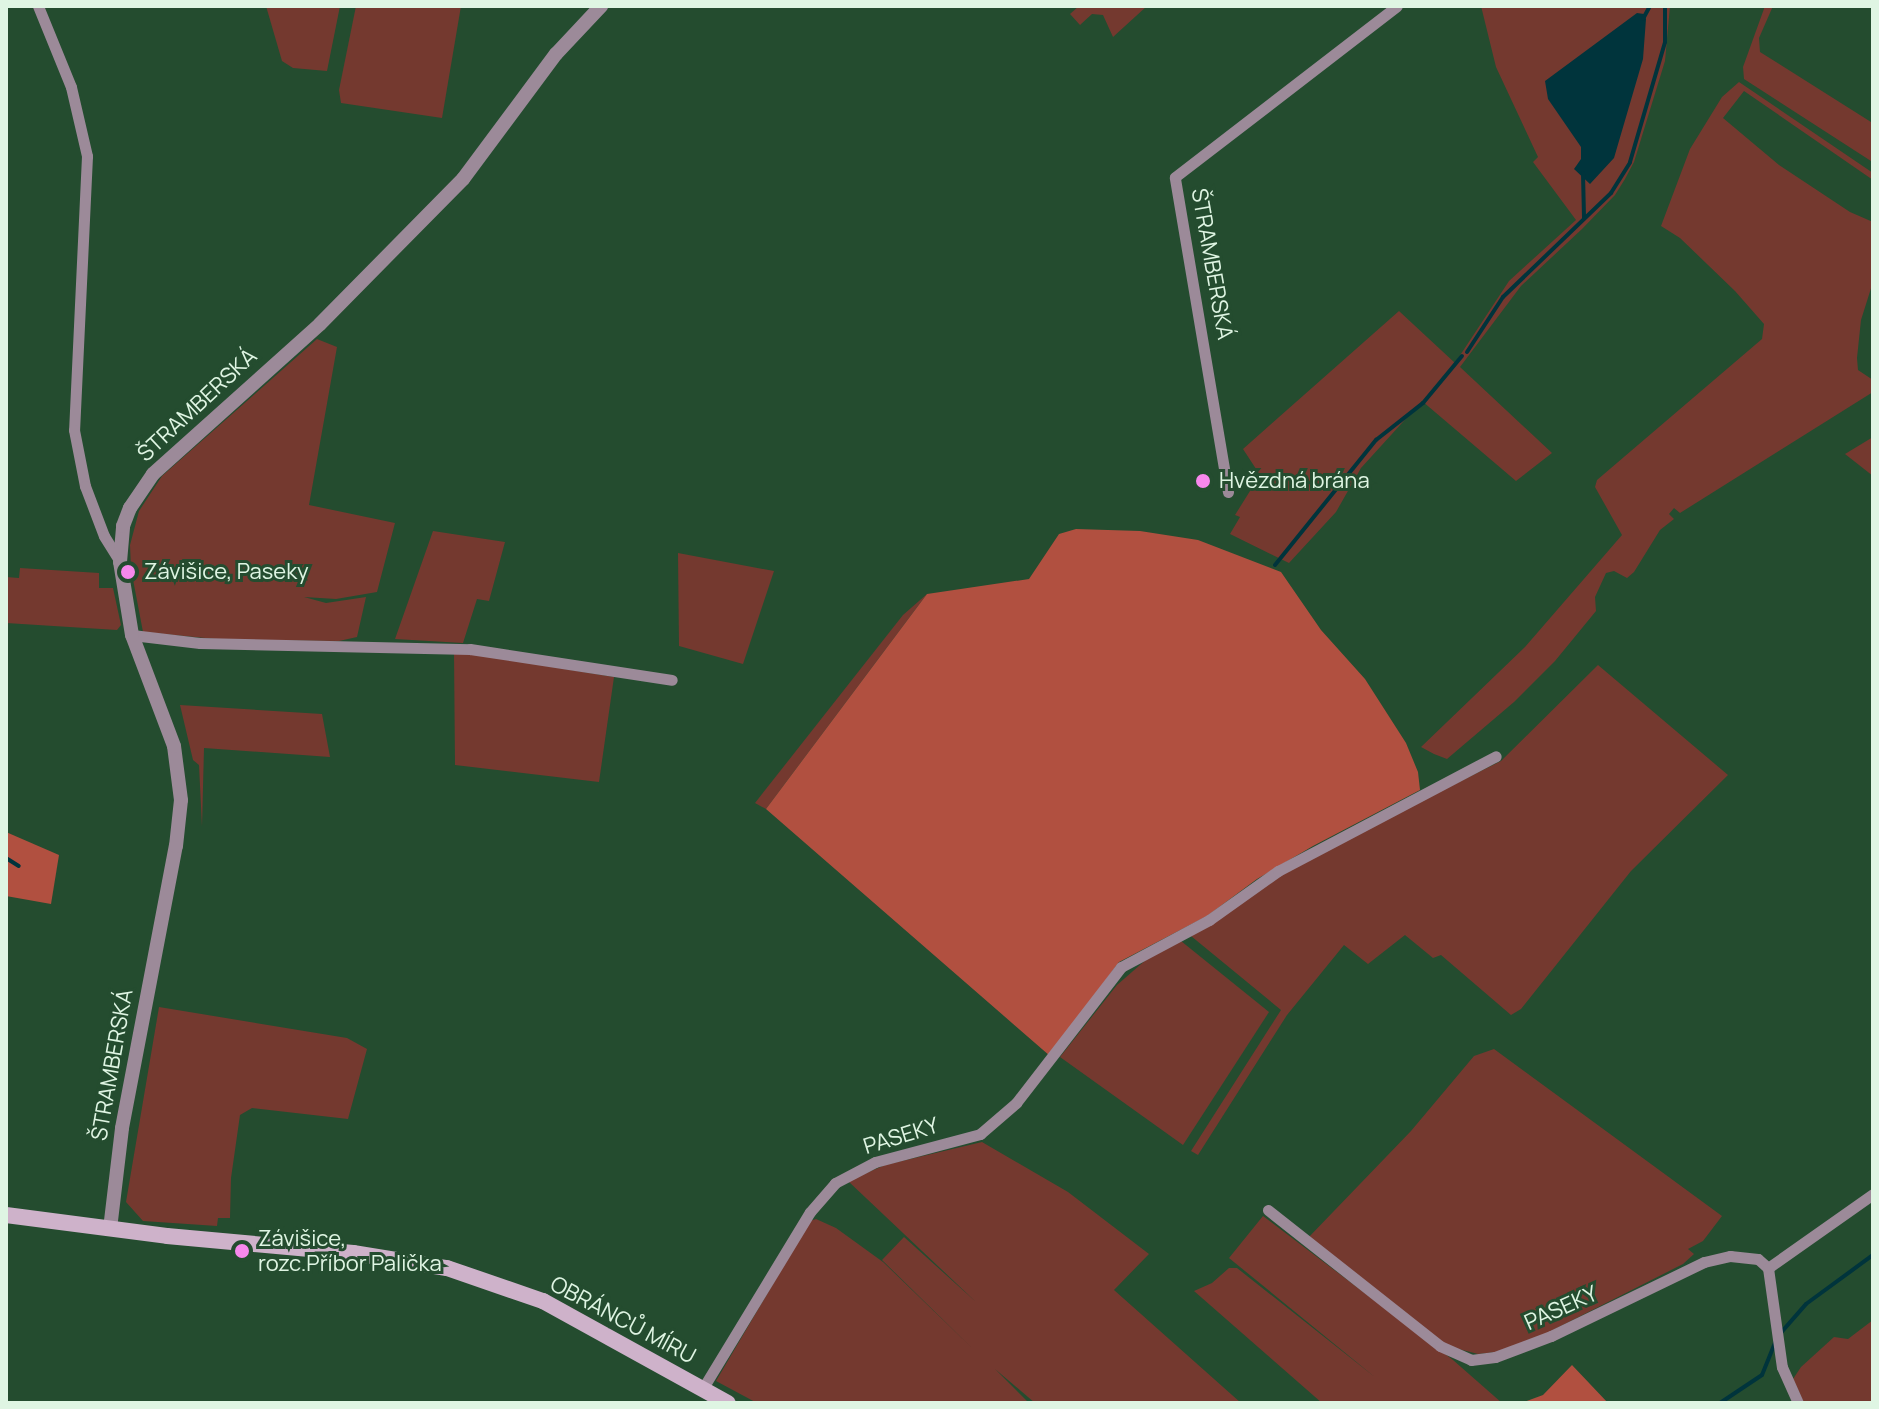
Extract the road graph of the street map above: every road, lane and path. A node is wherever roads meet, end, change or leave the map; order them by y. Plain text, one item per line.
1 (38, 6) edge
2 (601, 6) edge
3 (1397, 6) edge
4 (1228, 492) dead end
5 (120, 562) junction
6 (132, 635) junction
7 (672, 680) dead end
8 (1496, 756) dead end
9 (1873, 1194) edge
10 (1268, 1210) dead end
11 (6, 1215) edge
12 (110, 1229) junction
13 (1768, 1268) junction
14 (703, 1388) junction
15 (728, 1403) edge
16 (1798, 1403) edge

1 - 5 street
2 - 5 street, ŠTRAMBERSKÁ
3 - 4 street, ŠTRAMBERSKÁ
5 - 6 street, ŠTRAMBERSKÁ
6 - 7 street
6 - 12 street, ŠTRAMBERSKÁ
8 - 14 street, PASEKY
9 - 13 street
10 - 13 street, PASEKY
11 - 12 main road, OBRÁNCŮ MÍRU
12 - 14 main road, OBRÁNCŮ MÍRU
13 - 16 street
14 - 15 main road, OBRÁNCŮ MÍRU

